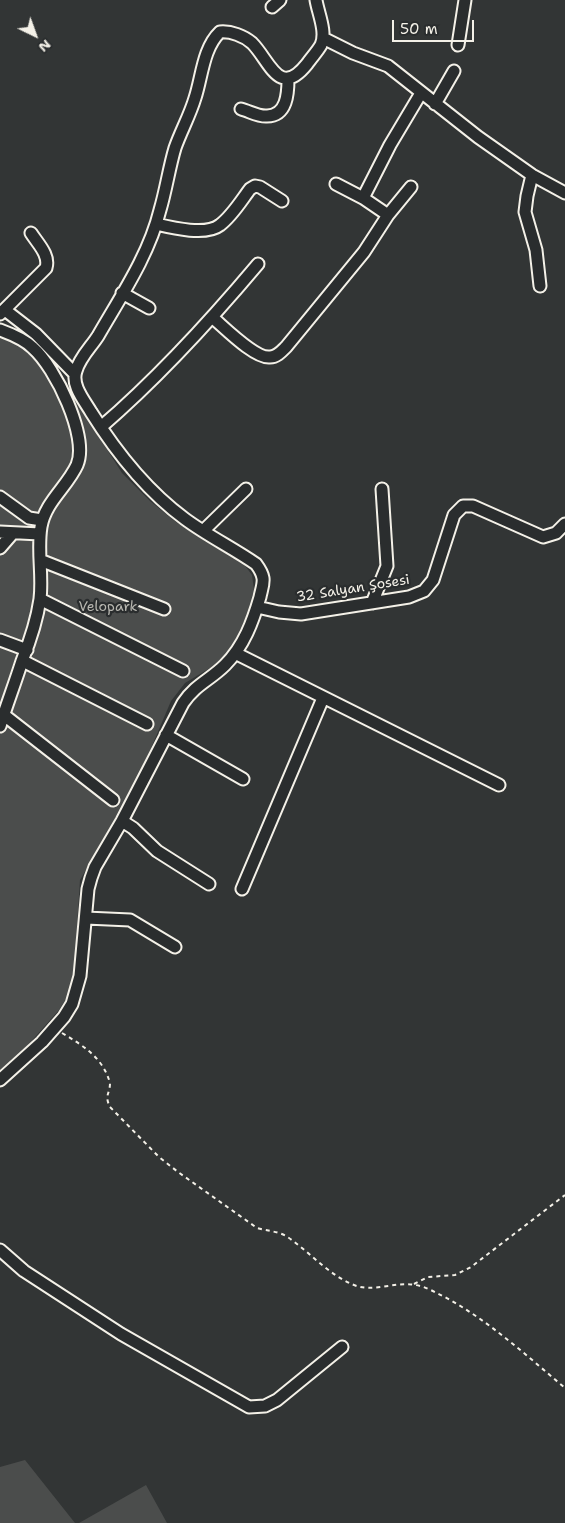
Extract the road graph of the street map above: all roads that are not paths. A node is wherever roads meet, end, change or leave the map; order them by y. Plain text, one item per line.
1 (316, 0) edge
2 (465, 0) edge
3 (323, 38) junction
4 (458, 45) dead end
5 (454, 71) dead end
6 (288, 79) junction
7 (421, 93) junction
8 (435, 104) junction
9 (241, 109) dead end
10 (532, 175) junction
11 (336, 184) dead end
12 (411, 187) dead end
13 (565, 193) edge
14 (364, 198) junction
15 (282, 201) dead end
16 (388, 215) junction
17 (156, 224) junction
18 (31, 233) dead end
19 (258, 264) dead end
20 (540, 286) dead end
21 (122, 294) junction
22 (149, 308) dead end
23 (2, 312) edge
24 (212, 317) junction
25 (0, 330) edge
26 (74, 374) junction
27 (100, 427) junction
28 (246, 489) dead end
29 (382, 489) dead end
30 (0, 497) edge
31 (42, 520) junction
32 (565, 524) edge
33 (203, 531) junction
34 (0, 532) edge
35 (13, 533) junction
36 (40, 534) junction
37 (0, 548) edge
38 (40, 560) junction
39 (40, 599) junction
40 (372, 603) junction
41 (257, 607) junction
42 (164, 609) dead end
43 (0, 640) edge
44 (235, 653) junction
45 (25, 655) junction
46 (183, 671) dead end
47 (5, 697) edge
48 (323, 698) junction
49 (4, 715) junction
50 (147, 724) dead end
51 (0, 726) edge
52 (166, 735) junction
53 (243, 779) dead end
54 (499, 785) dead end
55 (113, 800) dead end
56 (122, 821) junction
57 (209, 884) dead end
58 (242, 889) dead end
59 (86, 918) junction
60 (174, 947) dead end
61 (0, 1080) edge
62 (0, 1250) edge
63 (342, 1347) dead end

1 - 3 street
2 - 4 street
3 - 6 street
3 - 7 street
5 - 8 street
6 - 9 street
6 - 17 street
7 - 8 street
7 - 14 street
8 - 10 street
10 - 13 street
10 - 20 street
11 - 14 street
12 - 16 street
14 - 16 street
15 - 17 street
16 - 24 street
17 - 21 street
18 - 23 street
19 - 24 street
21 - 22 street
21 - 26 street
23 - 26 street
24 - 27 street
25 - 31 street
26 - 27 street
27 - 33 street
28 - 33 street
29 - 40 street
30 - 31 street
31 - 36 street
32 - 40 street, 32 Salyan Şosesi
33 - 41 street
34 - 35 street
35 - 36 street
35 - 37 street
36 - 38 street
38 - 39 street
38 - 42 street
39 - 45 street
39 - 46 street
40 - 41 street, 32 Salyan Şosesi
41 - 44 street
43 - 45 street
44 - 48 street
44 - 52 street
45 - 47 street
45 - 50 street
47 - 49 street
48 - 54 street
48 - 58 street
49 - 51 street
49 - 55 street
52 - 53 street
52 - 56 street
56 - 57 street
56 - 59 street
59 - 60 street
59 - 61 street
62 - 63 street

